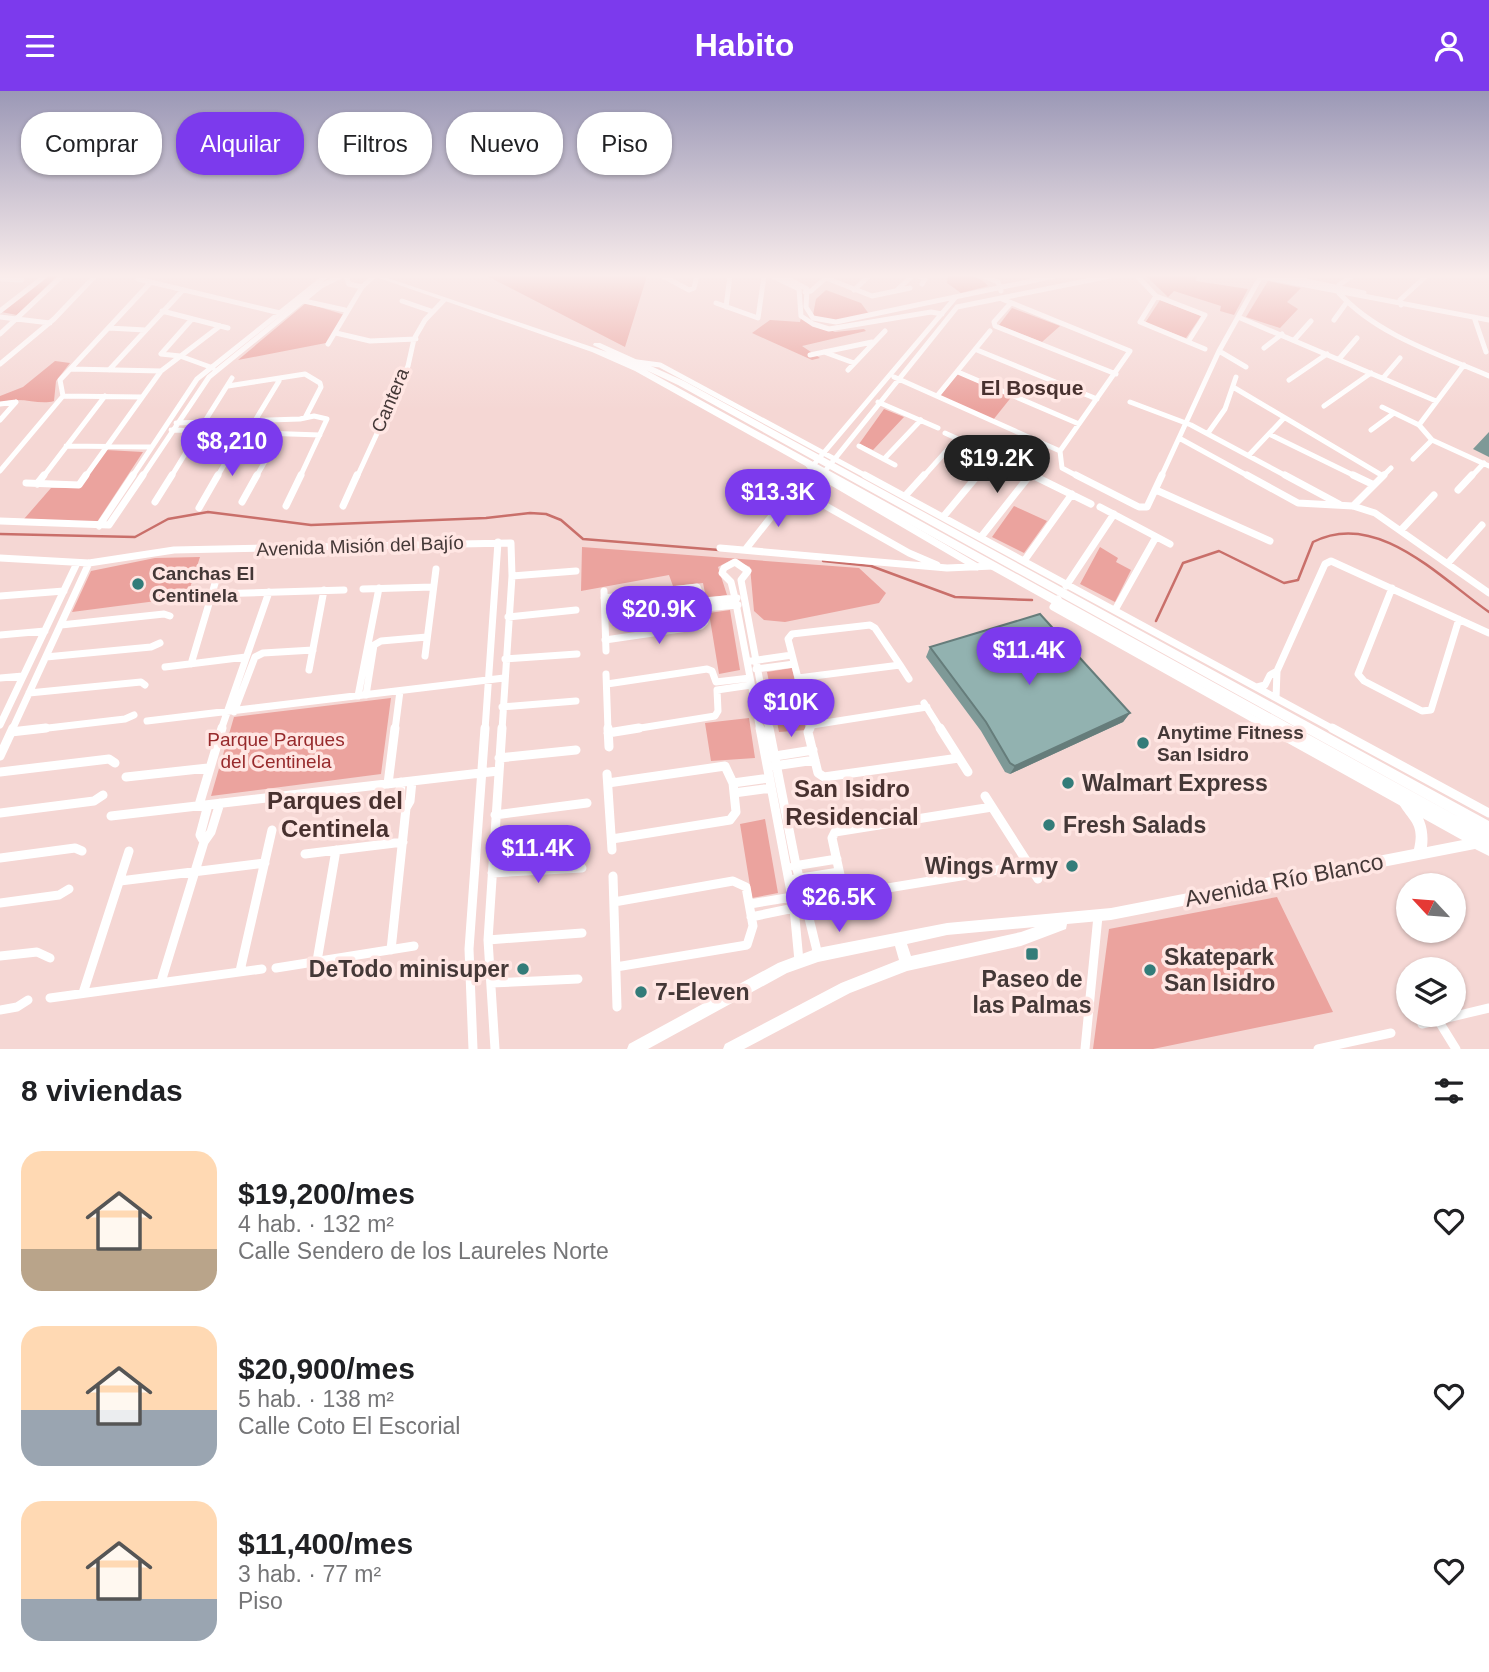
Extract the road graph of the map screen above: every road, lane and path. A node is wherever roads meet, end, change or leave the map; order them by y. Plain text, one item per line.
1 (16, 321) edge
2 (25, 321) edge
3 (52, 321) edge
4 (116, 321) edge
5 (153, 321) edge
6 (190, 321) edge
7 (199, 321) edge
8 (270, 321) edge
9 (281, 321) edge
10 (343, 321) edge
11 (426, 321) edge
12 (506, 321) edge
13 (529, 321) edge
14 (813, 321) edge
15 (842, 321) edge
16 (864, 321) edge
17 (883, 321) edge
18 (937, 321) edge
19 (944, 321) edge
20 (995, 321) edge
21 (1056, 321) edge
22 (1141, 321) edge
23 (1201, 321) edge
24 (1236, 321) edge
25 (1248, 321) edge
26 (1311, 321) dead end
27 (1374, 321) edge
28 (1475, 321) edge
29 (836, 322) junction
30 (50, 323) junction
31 (822, 324) junction
32 (866, 324) junction
33 (220, 326) junction
34 (109, 328) junction
35 (229, 328) dead end
36 (145, 330) junction
37 (839, 330) junction
38 (886, 331) dead end
39 (990, 331) dead end
40 (336, 333) junction
41 (0, 334) edge
42 (253, 334) junction
43 (1282, 334) junction
44 (260, 337) junction
45 (1357, 338) dead end
46 (416, 339) junction
47 (1294, 339) junction
48 (874, 341) junction
49 (1188, 342) junction
50 (328, 344) dead end
51 (1264, 348) dead end
52 (1205, 349) dead end
53 (977, 350) junction
54 (1219, 351) junction
55 (823, 352) junction
56 (1486, 352) dead end
57 (1327, 353) junction
58 (810, 355) dead end
59 (180, 356) junction
60 (1400, 358) dead end
61 (1339, 359) junction
62 (854, 363) junction
63 (0, 364) edge
64 (1464, 365) junction
65 (1246, 366) dead end
66 (214, 368) junction
67 (71, 369) junction
68 (109, 370) junction
69 (848, 370) dead end
70 (161, 371) junction
71 (958, 372) junction
72 (1371, 373) junction
73 (1115, 374) junction
74 (1489, 376) edge
75 (893, 377) junction
76 (1236, 377) dead end
77 (1383, 378) junction
78 (1289, 380) dead end
79 (279, 381) dead end
80 (1233, 387) junction
81 (62, 396) junction
82 (105, 396) junction
83 (937, 396) junction
84 (142, 397) junction
85 (1097, 399) junction
86 (1436, 401) junction
87 (878, 402) junction
88 (1130, 403) dead end
89 (0, 404) edge
90 (1324, 406) dead end
91 (1382, 407) dead end
92 (1394, 413) junction
93 (305, 418) junction
94 (1284, 418) junction
95 (256, 419) junction
96 (0, 420) edge
97 (920, 420) junction
98 (206, 421) junction
99 (169, 423) junction
100 (178, 423) junction
101 (1186, 423) junction
102 (1079, 424) junction
103 (1419, 425) junction
104 (938, 428) dead end
105 (164, 430) junction
106 (174, 430) junction
107 (1371, 430) dead end
108 (198, 432) junction
109 (945, 433) dead end
110 (1208, 433) junction
111 (242, 434) junction
112 (1269, 434) junction
113 (279, 435) junction
114 (320, 435) junction
115 (1179, 437) junction
116 (957, 439) junction
117 (1432, 440) junction
118 (66, 446) junction
119 (106, 446) junction
120 (859, 446) dead end
121 (152, 447) junction
122 (1060, 450) junction
123 (1249, 455) junction
124 (994, 456) junction
125 (884, 459) junction
126 (1413, 459) dead end
127 (814, 461) junction
128 (1008, 462) dead end
129 (895, 465) dead end
130 (1486, 465) edge
131 (828, 468) junction
132 (1018, 468) dead end
133 (1391, 468) dead end
134 (0, 471) edge
135 (1031, 474) junction
136 (1383, 476) junction
137 (26, 483) dead end
138 (37, 484) junction
139 (1374, 485) junction
140 (1156, 490) junction
141 (1458, 490) dead end
142 (1072, 494) junction
143 (1434, 495) dead end
144 (905, 496) junction
145 (155, 502) dead end
146 (242, 502) dead end
147 (1091, 504) dead end
148 (286, 506) dead end
149 (343, 506) dead end
150 (1343, 506) junction
151 (1353, 506) junction
152 (1100, 507) dead end
153 (199, 508) dead end
154 (1114, 515) junction
155 (943, 517) junction
156 (0, 521) edge
157 (1482, 525) dead end
158 (99, 526) junction
159 (1401, 530) junction
160 (981, 537) junction
161 (1156, 537) junction
162 (1270, 541) dead end
163 (499, 542) junction
164 (1170, 544) dead end
165 (720, 548) dead end
166 (745, 550) junction
167 (0, 558) edge
168 (1024, 561) junction
169 (77, 563) junction
170 (89, 563) junction
171 (1448, 563) junction
172 (994, 565) junction
173 (978, 567) junction
174 (942, 568) junction
175 (436, 569) dead end
176 (576, 571) dead end
177 (512, 576) junction
178 (216, 580) dead end
179 (433, 587) junction
180 (379, 588) junction
181 (1392, 588) junction
182 (363, 589) dead end
183 (324, 590) junction
184 (344, 590) dead end
185 (64, 591) junction
186 (269, 592) junction
187 (1489, 593) edge
188 (213, 594) junction
189 (0, 596) edge
190 (1060, 596) junction
191 (704, 605) junction
192 (576, 610) dead end
193 (1115, 610) junction
194 (170, 616) dead end
195 (508, 617) junction
196 (1459, 619) junction
197 (61, 625) junction
198 (45, 631) junction
199 (1489, 632) edge
200 (0, 635) edge
201 (427, 637) junction
202 (1137, 639) junction
203 (605, 640) junction
204 (160, 643) dead end
205 (313, 650) junction
206 (606, 651) dead end
207 (577, 654) dead end
208 (425, 656) dead end
209 (46, 657) junction
210 (246, 657) junction
211 (505, 659) junction
212 (793, 660) junction
213 (191, 664) junction
214 (900, 665) junction
215 (165, 667) dead end
216 (309, 670) dead end
217 (751, 671) junction
218 (1277, 671) junction
219 (606, 674) dead end
220 (23, 676) junction
221 (0, 678) edge
222 (504, 678) junction
223 (909, 679) dead end
224 (488, 681) junction
225 (607, 684) junction
226 (145, 685) dead end
227 (717, 686) junction
228 (1257, 687) junction
229 (400, 691) junction
230 (29, 693) junction
231 (362, 695) junction
232 (1276, 698) junction
233 (576, 701) dead end
234 (502, 707) junction
235 (230, 712) junction
236 (134, 715) dead end
237 (147, 721) dead end
238 (0, 725) edge
239 (11, 732) junction
240 (608, 733) junction
241 (609, 747) dead end
242 (576, 750) dead end
243 (1, 753) edge
244 (814, 755) junction
245 (499, 758) junction
246 (959, 758) junction
247 (115, 762) dead end
248 (770, 762) junction
249 (208, 768) junction
250 (498, 771) junction
251 (0, 772) edge
252 (968, 772) dead end
253 (480, 773) junction
254 (126, 776) dead end
255 (412, 781) junction
256 (401, 782) junction
257 (770, 783) junction
258 (388, 784) junction
259 (734, 788) junction
260 (103, 795) dead end
261 (985, 796) dead end
262 (1404, 802) junction
263 (220, 803) junction
264 (587, 803) dead end
265 (204, 805) junction
266 (992, 807) junction
267 (406, 808) junction
268 (0, 813) edge
269 (1489, 814) edge
270 (495, 815) junction
271 (111, 816) dead end
272 (272, 830) dead end
273 (1485, 835) edge
274 (612, 839) junction
275 (204, 842) junction
276 (403, 842) junction
277 (336, 850) junction
278 (612, 850) dead end
279 (1489, 850) edge
280 (82, 851) dead end
281 (129, 851) dead end
282 (1419, 853) junction
283 (305, 854) dead end
284 (0, 858) edge
285 (836, 859) junction
286 (265, 863) junction
287 (1028, 865) junction
288 (791, 866) junction
289 (582, 867) dead end
290 (195, 871) junction
291 (839, 872) junction
292 (492, 873) junction
293 (613, 876) dead end
294 (788, 879) junction
295 (799, 879) junction
296 (1038, 879) dead end
297 (120, 881) junction
298 (69, 890) dead end
299 (845, 895) junction
300 (792, 897) junction
301 (614, 902) junction
302 (0, 903) edge
303 (750, 904) junction
304 (847, 907) dead end
305 (794, 908) junction
306 (1098, 916) junction
307 (751, 917) junction
308 (1075, 919) junction
309 (582, 933) dead end
310 (899, 939) junction
311 (488, 940) junction
312 (414, 946) dead end
313 (391, 950) junction
314 (818, 955) junction
315 (0, 956) edge
316 (50, 958) dead end
317 (317, 961) junction
318 (799, 961) junction
319 (907, 964) junction
320 (616, 967) junction
321 (276, 968) dead end
322 (262, 969) dead end
323 (240, 971) junction
324 (578, 979) dead end
325 (161, 982) junction
326 (491, 983) junction
327 (83, 993) junction
328 (50, 998) dead end
329 (29, 1000) dead end
330 (617, 1007) dead end
331 (1489, 1008) edge
332 (0, 1010) edge
333 (1466, 1013) edge
334 (1442, 1027) edge
335 (1391, 1033) dead end
336 (1369, 1044) edge
337 (473, 1049) edge
338 (495, 1049) edge
339 (634, 1049) edge
340 (730, 1049) edge
341 (1085, 1049) edge
342 (1318, 1049) edge
343 (1456, 1049) edge

1 - 41 street
2 - 30 street
3 - 30 street
4 - 34 street
5 - 36 street
6 - 59 street
7 - 33 street
8 - 42 street
9 - 44 street
10 - 40 street
11 - 46 street, Cantera
12 - 127 main road
13 - 127 main road
14 - 31 street
15 - 29 street
16 - 32 street
17 - 32 street
18 - 75 street
19 - 75 street
20 - 73 street
21 - 73 street
22 - 49 street
23 - 49 street
24 - 54 street
25 - 43 street
26 - 47 street
27 - 64 street
28 - 56 street
29 - 31 street
29 - 37 street
30 - 63 street
31 - 37 street
32 - 37 street
32 - 48 street
33 - 35 street
33 - 59 street
34 - 36 street
34 - 67 street
36 - 68 street
38 - 48 street
39 - 53 street
40 - 46 street
40 - 50 street
42 - 44 street
42 - 66 street
43 - 47 street
43 - 51 street
44 - 66 street
45 - 61 street
46 - 149 street, Cantera
47 - 57 street
48 - 55 street
48 - 62 street
49 - 52 street
53 - 71 street
53 - 85 street
54 - 65 street
54 - 101 street
55 - 58 street
55 - 62 street
57 - 61 street
57 - 78 street
59 - 66 street
59 - 70 street
60 - 77 street
61 - 72 street
62 - 69 street
64 - 74 street
64 - 86 street
66 - 99 street
66 - 100 street
67 - 68 street
67 - 81 street
68 - 70 street
70 - 84 street
71 - 83 street
71 - 102 street
72 - 77 street
72 - 90 street
73 - 85 street
75 - 83 street
75 - 87 street
75 - 127 street
76 - 80 street
77 - 86 street
79 - 95 street
80 - 94 street
80 - 110 street
81 - 82 street
81 - 134 street
82 - 84 street
82 - 118 street
83 - 122 street
84 - 119 street
85 - 102 street
86 - 103 street
87 - 97 street
87 - 131 street
88 - 101 street
89 - 96 street
91 - 92 street
92 - 103 street
92 - 107 street
93 - 95 street
93 - 98 street
93 - 114 street
94 - 112 street
94 - 136 street
95 - 98 street
97 - 104 street
97 - 125 street
98 - 100 street
98 - 108 street
99 - 100 street
99 - 105 street
100 - 106 street
101 - 110 street
101 - 115 street
102 - 122 street
103 - 117 street
105 - 106 street
105 - 121 street
106 - 108 street
106 - 158 street
108 - 111 street
108 - 145 street
109 - 116 street
110 - 123 street
111 - 113 street
111 - 153 street
112 - 123 street
112 - 139 street
113 - 114 street
113 - 146 street
114 - 148 street
115 - 140 street
115 - 150 street
116 - 124 street
116 - 144 street
117 - 126 street
117 - 130 street
118 - 119 street
118 - 138 street
119 - 121 street
119 - 138 street
120 - 125 street
121 - 158 street
122 - 140 street
123 - 150 street
124 - 128 street
124 - 155 street
125 - 129 street
127 - 131 main road
127 - 131 street
130 - 141 street
131 - 144 street
131 - 172 main road
131 - 173 street
131 - 190 main road
132 - 135 street
133 - 136 street
135 - 142 street
135 - 160 street
136 - 139 street
137 - 138 street
139 - 151 street
140 - 162 street
142 - 147 street
142 - 168 street
143 - 159 street
144 - 155 street
150 - 151 street
151 - 159 street
152 - 154 street
154 - 161 street
154 - 190 street
155 - 160 street
156 - 158 street
157 - 171 street
159 - 171 street
160 - 168 street
161 - 164 street
161 - 193 street
163 - 170 street, Avenida Misión del Bajío
163 - 177 street, Avenida Misión del Bajío
163 - 224 street
165 - 166 street
166 - 174 street
166 - 174 street
167 - 169 street, Avenida Misión del Bajío
168 - 190 street
169 - 170 street, Avenida Misión del Bajío
169 - 185 street
170 - 197 street
171 - 187 street
172 - 173 street
172 - 190 main road
173 - 174 street
175 - 179 street
176 - 177 street
177 - 195 street
178 - 188 street
179 - 180 street
179 - 201 street
180 - 182 street
180 - 231 street
181 - 196 street
181 - 196 street
181 - 218 street
183 - 184 street
183 - 186 street
183 - 205 street
185 - 189 street
185 - 198 street
186 - 188 street
186 - 210 street
188 - 213 street
190 - 193 street
190 - 202 main road
191 - 203 street
191 - 203 street
191 - 217 street
192 - 195 street
193 - 202 street
194 - 197 street
195 - 211 street
196 - 199 street
197 - 209 street
198 - 200 street
198 - 220 street
201 - 208 street
201 - 231 street
202 - 228 street
202 - 262 street
202 - 273 main road
203 - 206 street
204 - 209 street
205 - 216 street
205 - 235 street
207 - 211 street
209 - 230 street
210 - 213 street
210 - 235 street
211 - 222 street
212 - 214 street
212 - 214 street
212 - 217 street
213 - 215 street
214 - 223 street
217 - 227 street
217 - 248 street
217 - 248 street
218 - 228 street
218 - 232 street
219 - 225 street
220 - 221 street
220 - 238 street
222 - 224 street
222 - 234 street
224 - 229 street
224 - 253 street
225 - 227 street
225 - 240 street
226 - 230 street
227 - 240 street
228 - 232 street
229 - 231 street
229 - 258 street
230 - 239 street
231 - 235 street
232 - 269 street
233 - 234 street
234 - 245 street
235 - 237 street
235 - 249 street
236 - 239 street
239 - 243 street
240 - 241 street
242 - 245 street
244 - 246 street
244 - 246 street
244 - 248 street
245 - 250 street
246 - 252 street
247 - 251 street
248 - 257 street
248 - 288 street
249 - 254 street
249 - 265 street
250 - 253 street
250 - 270 street
253 - 255 street
253 - 337 street
255 - 256 street
255 - 267 street
256 - 258 street
256 - 267 street
257 - 259 street
257 - 288 street
258 - 263 street
259 - 274 street
259 - 274 street
260 - 268 street
261 - 266 street
262 - 273 street
262 - 282 main road
263 - 265 street
263 - 275 street
264 - 270 street
265 - 271 street
265 - 275 street
266 - 285 street
266 - 287 street
267 - 276 street
270 - 292 street
272 - 286 street
273 - 279 main road
273 - 282 main road, Avenida Río Blanco
274 - 278 street
275 - 290 street
276 - 277 street
276 - 313 street
277 - 283 street
277 - 317 street
280 - 284 street
281 - 297 street
282 - 306 main road, Avenida Río Blanco
285 - 288 street
285 - 291 street
286 - 290 street
286 - 323 street
287 - 296 street
287 - 299 street
288 - 294 street
288 - 295 street
289 - 292 street
290 - 297 street
290 - 325 street
291 - 295 street
291 - 299 street
292 - 311 street
293 - 301 street
294 - 295 street
294 - 300 street
295 - 314 street
297 - 327 street
298 - 302 street
299 - 304 street
300 - 303 street
300 - 305 street
301 - 303 street
301 - 320 street
303 - 307 street
305 - 307 street
305 - 318 street
306 - 308 main road, Avenida Río Blanco
306 - 341 street
307 - 320 street
308 - 310 main road, Avenida Río Blanco
308 - 319 main road, Avenida Río Blanco
309 - 311 street
310 - 314 main road, Avenida Río Blanco
310 - 319 main road
311 - 326 street
312 - 313 street
313 - 317 street
314 - 318 main road, Avenida Río Blanco
315 - 316 street
317 - 321 street
318 - 339 main road, Avenida Río Blanco
319 - 340 main road, Avenida Río Blanco
320 - 330 street
322 - 323 street
323 - 325 street
324 - 326 street
325 - 327 street
326 - 338 street
327 - 328 street
329 - 332 street
331 - 333 street
334 - 343 street
335 - 336 street
336 - 342 street

